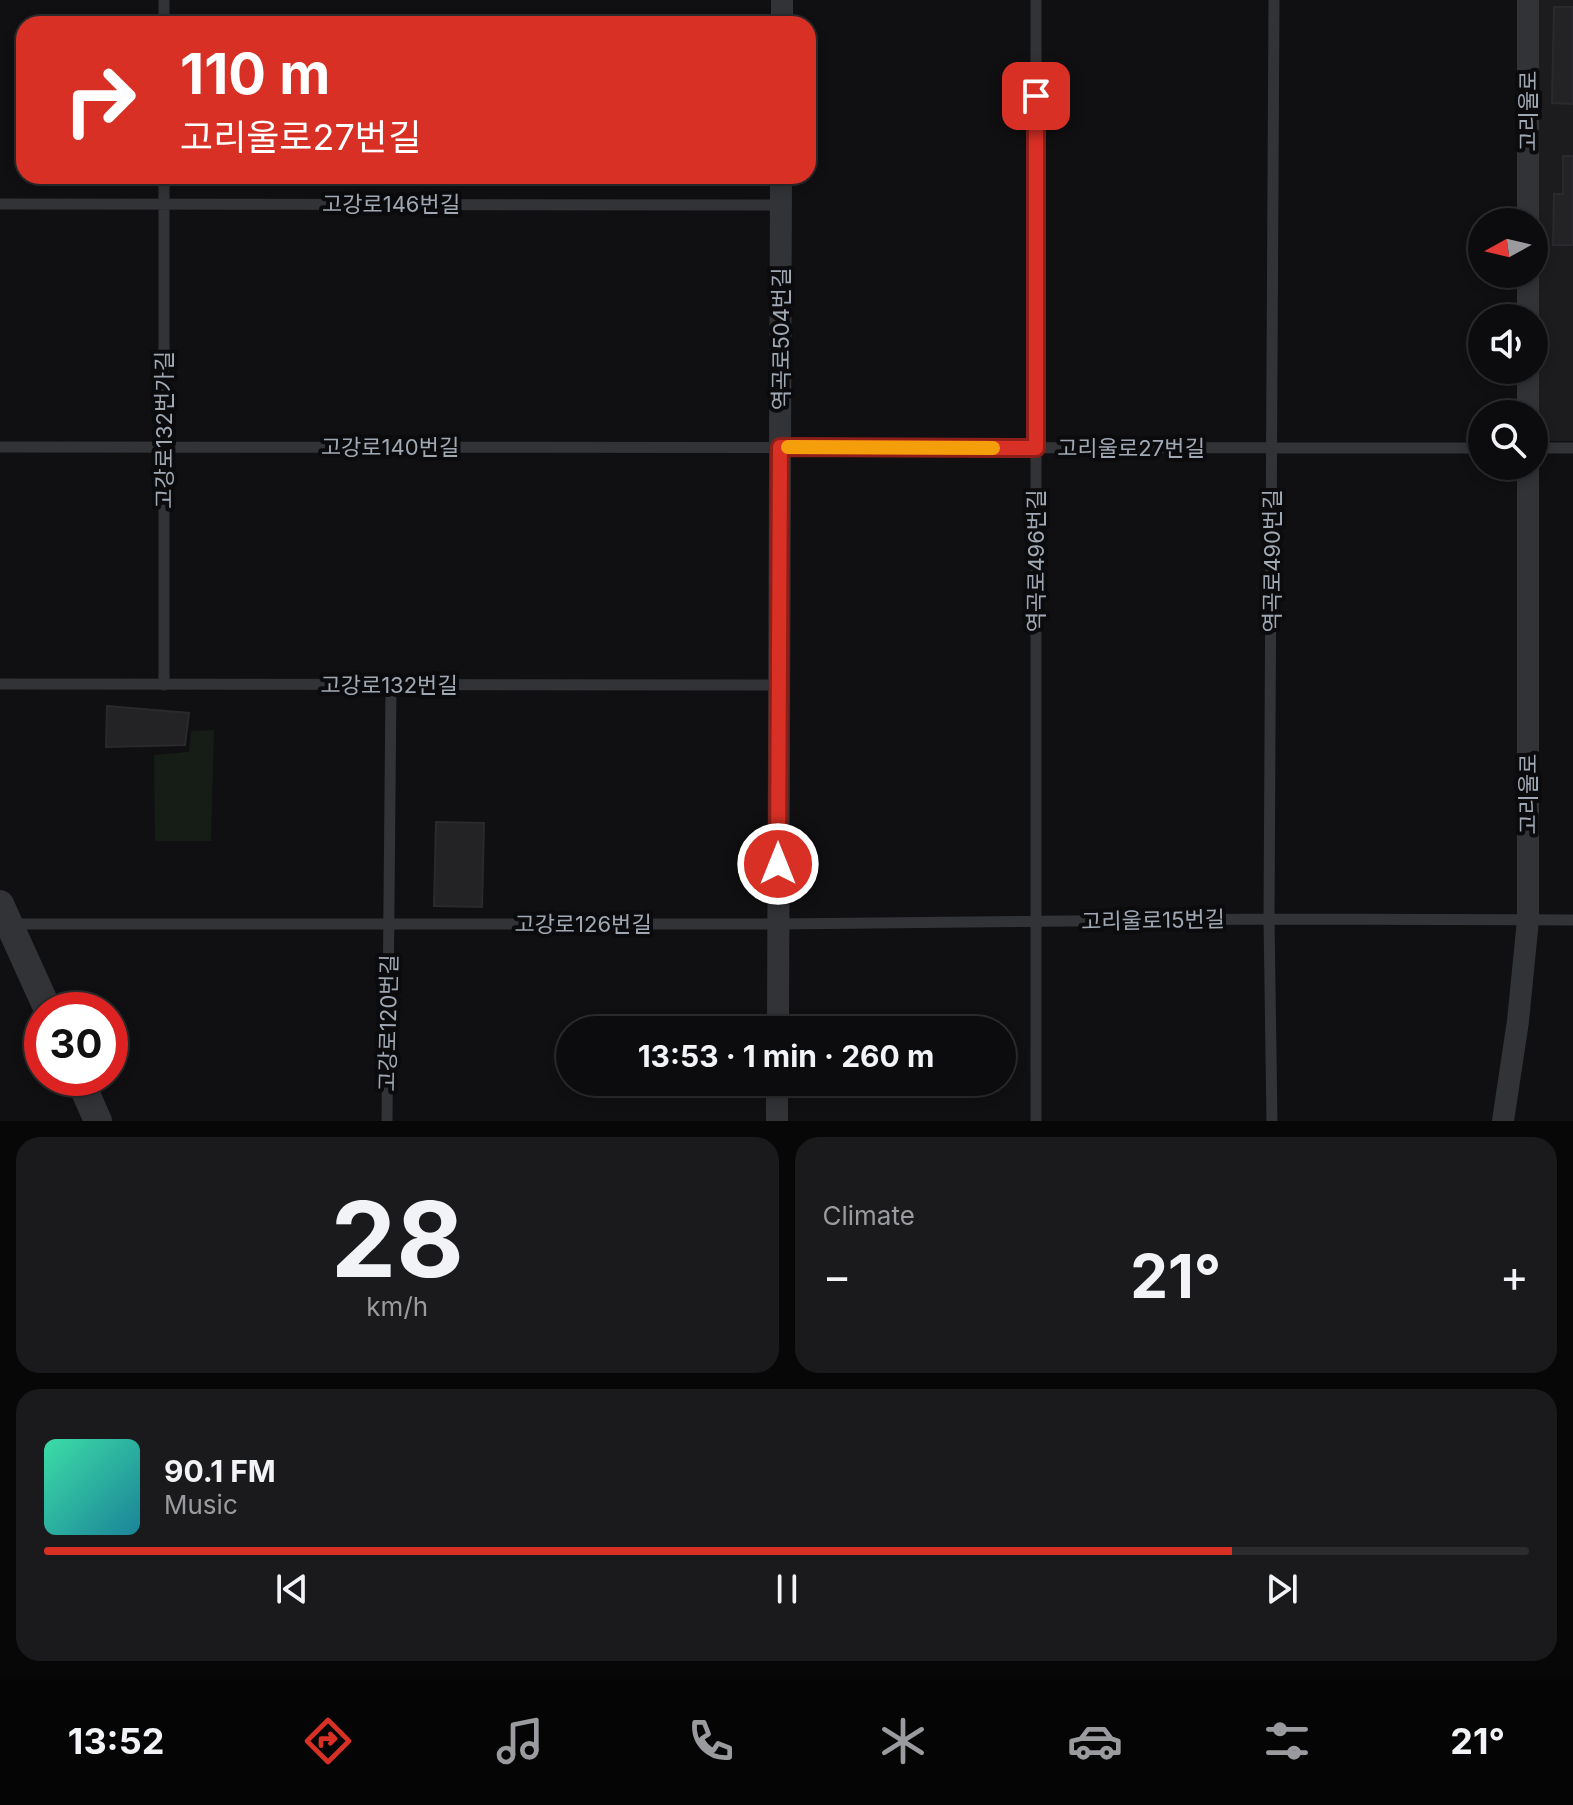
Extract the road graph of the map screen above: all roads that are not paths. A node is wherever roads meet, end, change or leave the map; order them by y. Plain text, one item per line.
1 (1036, 0) edge
2 (1274, 0) edge
3 (1528, 0) edge
4 (164, 184) edge
5 (781, 184) edge
6 (0, 204) edge
7 (164, 204) junction
8 (781, 205) junction
9 (1528, 208) edge
10 (0, 447) edge
11 (164, 447) junction
12 (780, 447) junction
13 (1036, 448) junction
14 (1273, 448) junction
15 (1468, 448) edge
16 (1548, 448) edge
17 (1573, 448) edge
18 (1528, 480) edge
19 (0, 684) edge
20 (164, 685) junction
21 (391, 685) junction
22 (779, 685) junction
23 (4, 914) edge
24 (1269, 919) junction
25 (1528, 920) junction
26 (1573, 920) edge
27 (1036, 921) junction
28 (389, 924) junction
29 (778, 924) junction
30 (40, 992) edge
31 (778, 1016) edge
32 (87, 1096) edge
33 (777, 1096) edge
34 (98, 1121) edge
35 (387, 1121) edge
36 (777, 1121) edge
37 (1036, 1121) edge
38 (1272, 1121) edge
39 (1503, 1121) edge

1 - 13 lane, 역곡로496번길
2 - 14 lane, 역곡로490번길
3 - 9 street, 고리울로
4 - 7 lane, 고강로132번가길
5 - 8 street, 역곡로504번길
6 - 7 lane, 고강로146번길
7 - 8 lane, 고강로146번길
7 - 11 lane, 고강로132번가길
8 - 12 street, 역곡로504번길
10 - 11 lane, 고강로140번길
11 - 12 lane, 고강로140번길
11 - 20 lane, 고강로132번가길
12 - 13 lane, 고리울로27번길
12 - 22 street, 역곡로504번길
13 - 14 lane, 고리울로27번길
13 - 27 lane, 역곡로496번길
14 - 15 lane, 고리울로27번길
14 - 24 lane, 역곡로490번길
16 - 17 lane
18 - 25 street, 고리울로
19 - 20 lane, 고강로132번길
20 - 21 lane, 고강로132번길
21 - 22 lane, 고강로132번길
21 - 28 lane
22 - 29 street, 역곡로504번길
23 - 28 lane, 고강로126번길
23 - 30 street
24 - 25 lane, 고리울로15번길
24 - 27 lane, 고리울로15번길
24 - 38 lane, 역곡로490번길
25 - 26 lane, 고리울로15번길
25 - 39 street, 고리울로
27 - 29 lane, 고리울로15번길
27 - 37 lane, 역곡로496번길
28 - 29 lane, 고강로126번길
28 - 35 lane, 고강로120번길
29 - 31 street, 역곡로504번길
32 - 34 street
33 - 36 street

